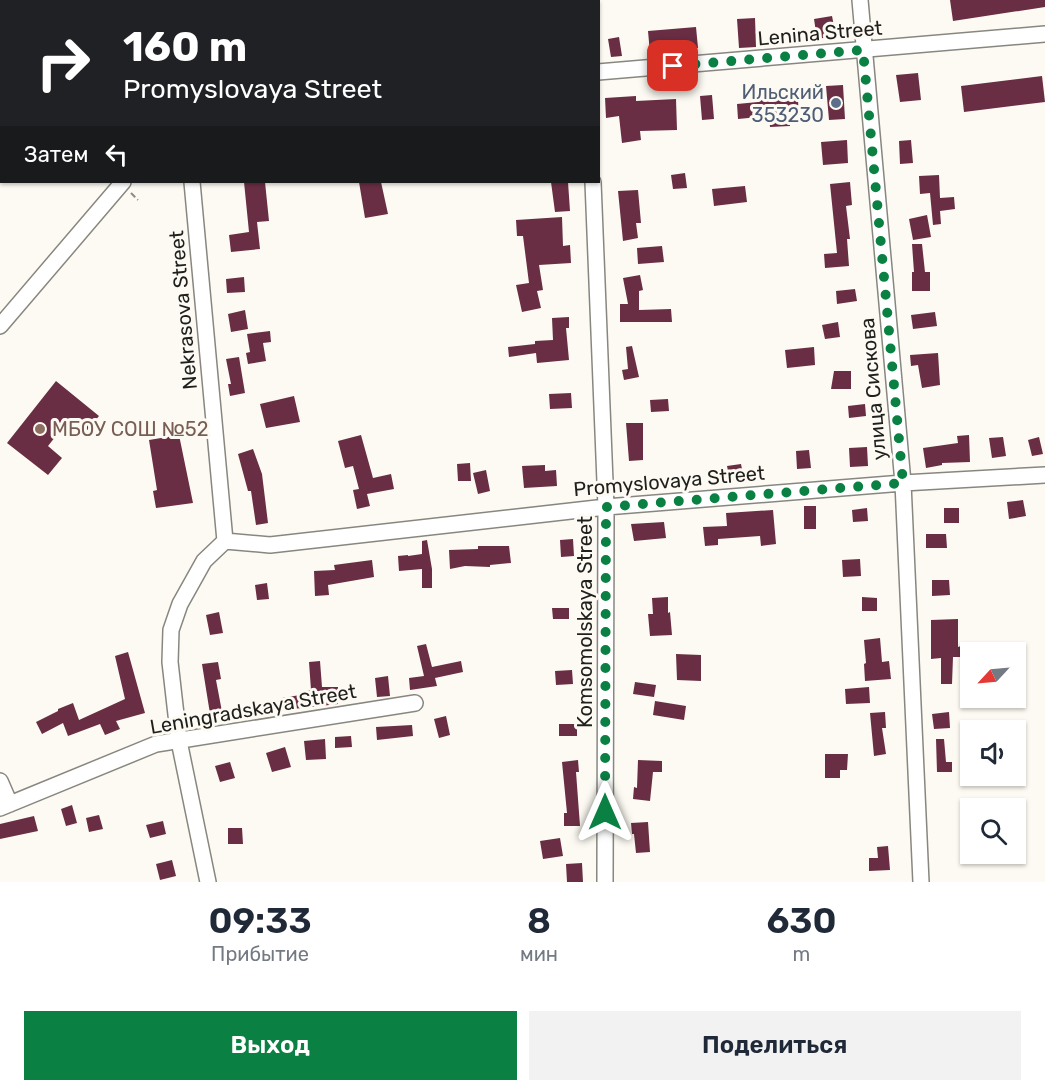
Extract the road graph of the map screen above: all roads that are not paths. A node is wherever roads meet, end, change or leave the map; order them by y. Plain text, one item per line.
1 (860, 0) edge
2 (1045, 34) edge
3 (863, 50) junction
4 (600, 72) edge
5 (122, 183) edge
6 (192, 183) edge
7 (593, 183) edge
8 (0, 326) edge
9 (1045, 475) edge
10 (903, 483) junction
11 (606, 507) junction
12 (225, 541) junction
13 (415, 703) dead end
14 (178, 741) junction
15 (0, 781) edge
16 (5, 806) edge
17 (207, 882) edge
18 (605, 882) edge
19 (921, 882) edge

1 - 3 street, улица Сискова
2 - 3 street, Lenina Street
3 - 4 street, Lenina Street
3 - 10 street, улица Сискова
5 - 8 street
6 - 12 street, Nekrasova Street
7 - 11 street, Komsomolskaya Street
9 - 10 street, Promyslovaya Street
10 - 11 street, Promyslovaya Street
10 - 19 street, улица Сискова
11 - 12 street, Promyslovaya Street
11 - 18 street, Komsomolskaya Street
12 - 14 street
13 - 14 street, Leningradskaya Street
14 - 16 street, Leningradskaya Street
14 - 17 street
15 - 16 street

